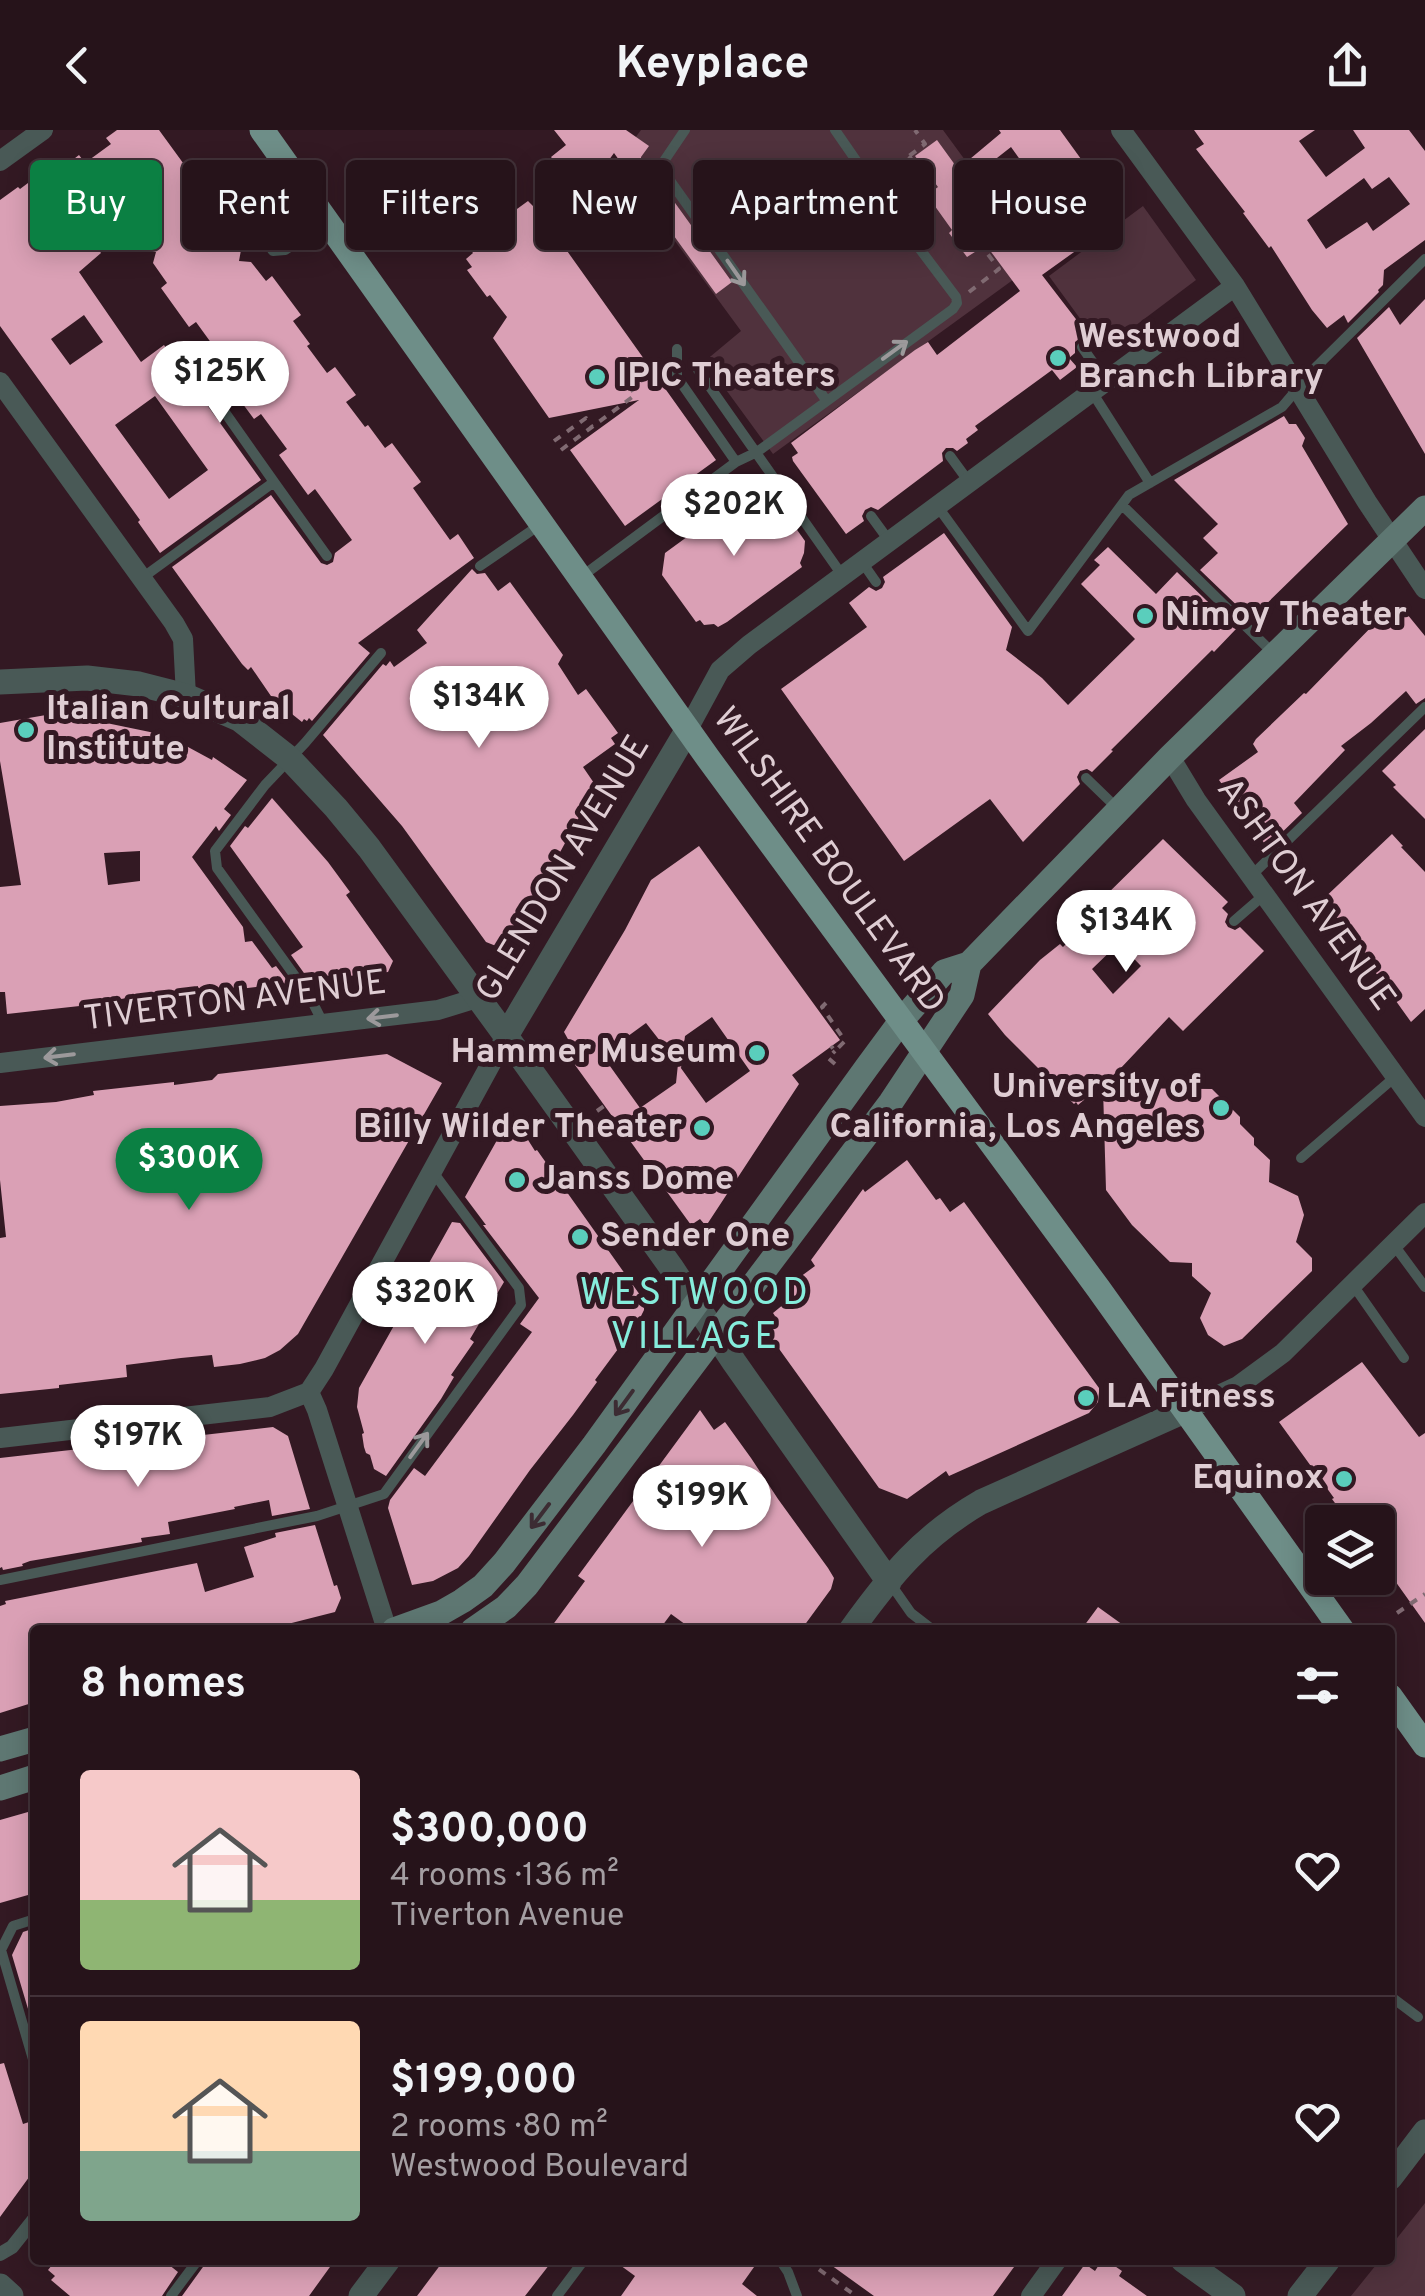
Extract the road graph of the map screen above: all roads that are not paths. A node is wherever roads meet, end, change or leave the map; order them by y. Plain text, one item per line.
1 (43, 130) edge
2 (262, 130) edge
3 (684, 130) edge
4 (835, 130) edge
5 (1121, 130) edge
6 (0, 161) edge
7 (327, 222) joint
8 (360, 250) edge
9 (352, 256) junction
10 (1425, 260) edge
11 (1234, 286) junction
12 (1082, 347) dead end
13 (677, 349) dead end
14 (180, 350) dead end
15 (698, 370) dead end
16 (0, 382) edge
17 (1099, 387) junction
18 (1297, 389) junction
19 (826, 400) junction
20 (757, 452) junction
21 (950, 456) dead end
22 (736, 462) junction
23 (274, 482) junction
24 (970, 483) junction
25 (1150, 483) junction
26 (1122, 505) junction
27 (938, 507) junction
28 (1425, 508) edge
29 (870, 516) dead end
30 (542, 523) junction
31 (1393, 540) junction
32 (890, 542) junction
33 (327, 556) dead end
34 (862, 562) junction
35 (480, 566) dead end
36 (843, 576) junction
37 (580, 577) junction
38 (142, 578) junction
39 (876, 582) dead end
40 (1425, 588) edge
41 (380, 653) dead end
42 (1275, 655) junction
43 (0, 682) edge
44 (186, 696) junction
45 (1425, 708) edge
46 (688, 728) junction
47 (1170, 757) junction
48 (289, 758) junction
49 (1086, 778) dead end
50 (1118, 810) junction
51 (1251, 876) junction
52 (1264, 894) junction
53 (1234, 920) dead end
54 (970, 964) junction
55 (477, 998) junction
56 (901, 1021) junction
57 (323, 1024) junction
58 (506, 1036) junction
59 (924, 1054) junction
60 (0, 1063) edge
61 (1396, 1076) junction
62 (1425, 1117) edge
63 (1301, 1158) dead end
64 (432, 1172) junction
65 (1425, 1212) edge
66 (1394, 1244) junction
67 (1354, 1285) junction
68 (1425, 1287) edge
69 (694, 1306) junction
70 (715, 1335) junction
71 (1404, 1358) dead end
72 (309, 1392) junction
73 (1184, 1412) junction
74 (0, 1438) edge
75 (348, 1506) junction
76 (0, 1580) edge
77 (889, 1582) junction
78 (388, 1625) edge
79 (405, 1625) edge
80 (479, 1625) edge
81 (855, 1625) edge
82 (927, 1625) edge
83 (1338, 1625) edge
84 (1395, 1703) edge
85 (30, 1740) edge
86 (1425, 1745) edge
87 (0, 1749) edge
88 (30, 1779) edge
89 (0, 1788) edge
90 (30, 1920) edge
91 (1395, 2000) edge
92 (1418, 2017) dead end
93 (30, 2049) edge
94 (1425, 2132) edge
95 (1395, 2171) edge
96 (30, 2224) edge
97 (0, 2254) edge
98 (194, 2265) edge
99 (384, 2265) edge
100 (580, 2265) edge
101 (783, 2265) edge
102 (1053, 2265) edge
103 (1191, 2265) edge
104 (1324, 2265) edge
105 (0, 2286) edge
106 (795, 2292) edge
107 (12, 2296) edge
108 (171, 2296) edge
109 (361, 2296) edge
110 (557, 2296) edge
111 (1031, 2296) edge
112 (1233, 2296) edge
113 (1300, 2296) edge

1 - 6 street
2 - 7 main road, WILSHIRE BOULEVARD
3 -> 19 lane
19 -> 4 lane
5 - 11 street
7 - 9 main road, WILSHIRE BOULEVARD
8 - 9 lane
9 - 30 main road, WILSHIRE BOULEVARD
10 - 18 lane
11 - 17 street, GLENDON AVENUE
11 - 18 street
12 - 17 lane
13 - 22 lane
14 - 23 lane
15 - 20 lane
16 - 38 street
17 - 24 street, GLENDON AVENUE
17 - 25 lane
18 - 25 lane
18 - 31 street
19 - 20 lane
20 - 22 lane
20 - 36 lane
21 - 24 lane
22 - 37 lane
23 - 33 lane
23 - 38 lane
24 - 27 street, GLENDON AVENUE
25 - 26 lane
26 - 27 lane
26 - 42 lane
27 - 32 street, GLENDON AVENUE
28 - 31 main road
29 - 32 lane
30 - 35 lane
30 - 37 main road, WILSHIRE BOULEVARD
31 - 40 street
31 - 42 main road
32 - 34 street, GLENDON AVENUE
34 - 36 street, GLENDON AVENUE
34 - 39 lane
36 - 46 street, GLENDON AVENUE
37 - 46 main road, WILSHIRE BOULEVARD
38 - 44 street
41 - 48 lane
42 - 47 main road
43 - 44 street
44 - 48 street
45 - 51 lane
46 - 56 main road, WILSHIRE BOULEVARD
46 - 58 street, GLENDON AVENUE
47 - 50 main road
47 - 51 street, ASHTON AVENUE
48 - 55 street
48 - 57 lane
49 - 50 lane
50 - 54 main road
51 - 52 street, ASHTON AVENUE
52 - 53 lane
52 - 61 street, ASHTON AVENUE
54 - 56 main road
54 - 59 main road
55 -> 57 street, TIVERTON AVENUE
55 - 58 street
56 - 59 main road, WILSHIRE BOULEVARD
56 - 69 main road
57 -> 60 street, TIVERTON AVENUE
58 - 64 street, GLENDON AVENUE
58 - 69 street
59 - 70 main road
59 - 73 main road, WILSHIRE BOULEVARD
61 - 62 street, ASHTON AVENUE
61 - 63 lane
64 - 72 street, GLENDON AVENUE
75 -> 64 lane
65 - 66 street
66 - 67 street
66 - 68 lane
67 - 71 lane
67 - 73 street
69 - 70 street
69 -> 79 main road
70 - 77 street
70 - 80 main road
72 - 74 street
72 - 75 street
73 - 77 street
73 - 83 main road, WILSHIRE BOULEVARD
75 - 76 lane
75 - 78 street
77 - 81 street
77 - 82 lane
84 - 86 main road
85 - 87 main road
88 - 89 main road
90 - 93 lane
91 - 92 lane
94 - 95 street
96 - 97 street
98 - 108 lane
99 - 109 street
100 - 110 lane
101 - 106 lane
102 - 111 street
103 - 112 street
104 - 113 street
105 - 107 street

